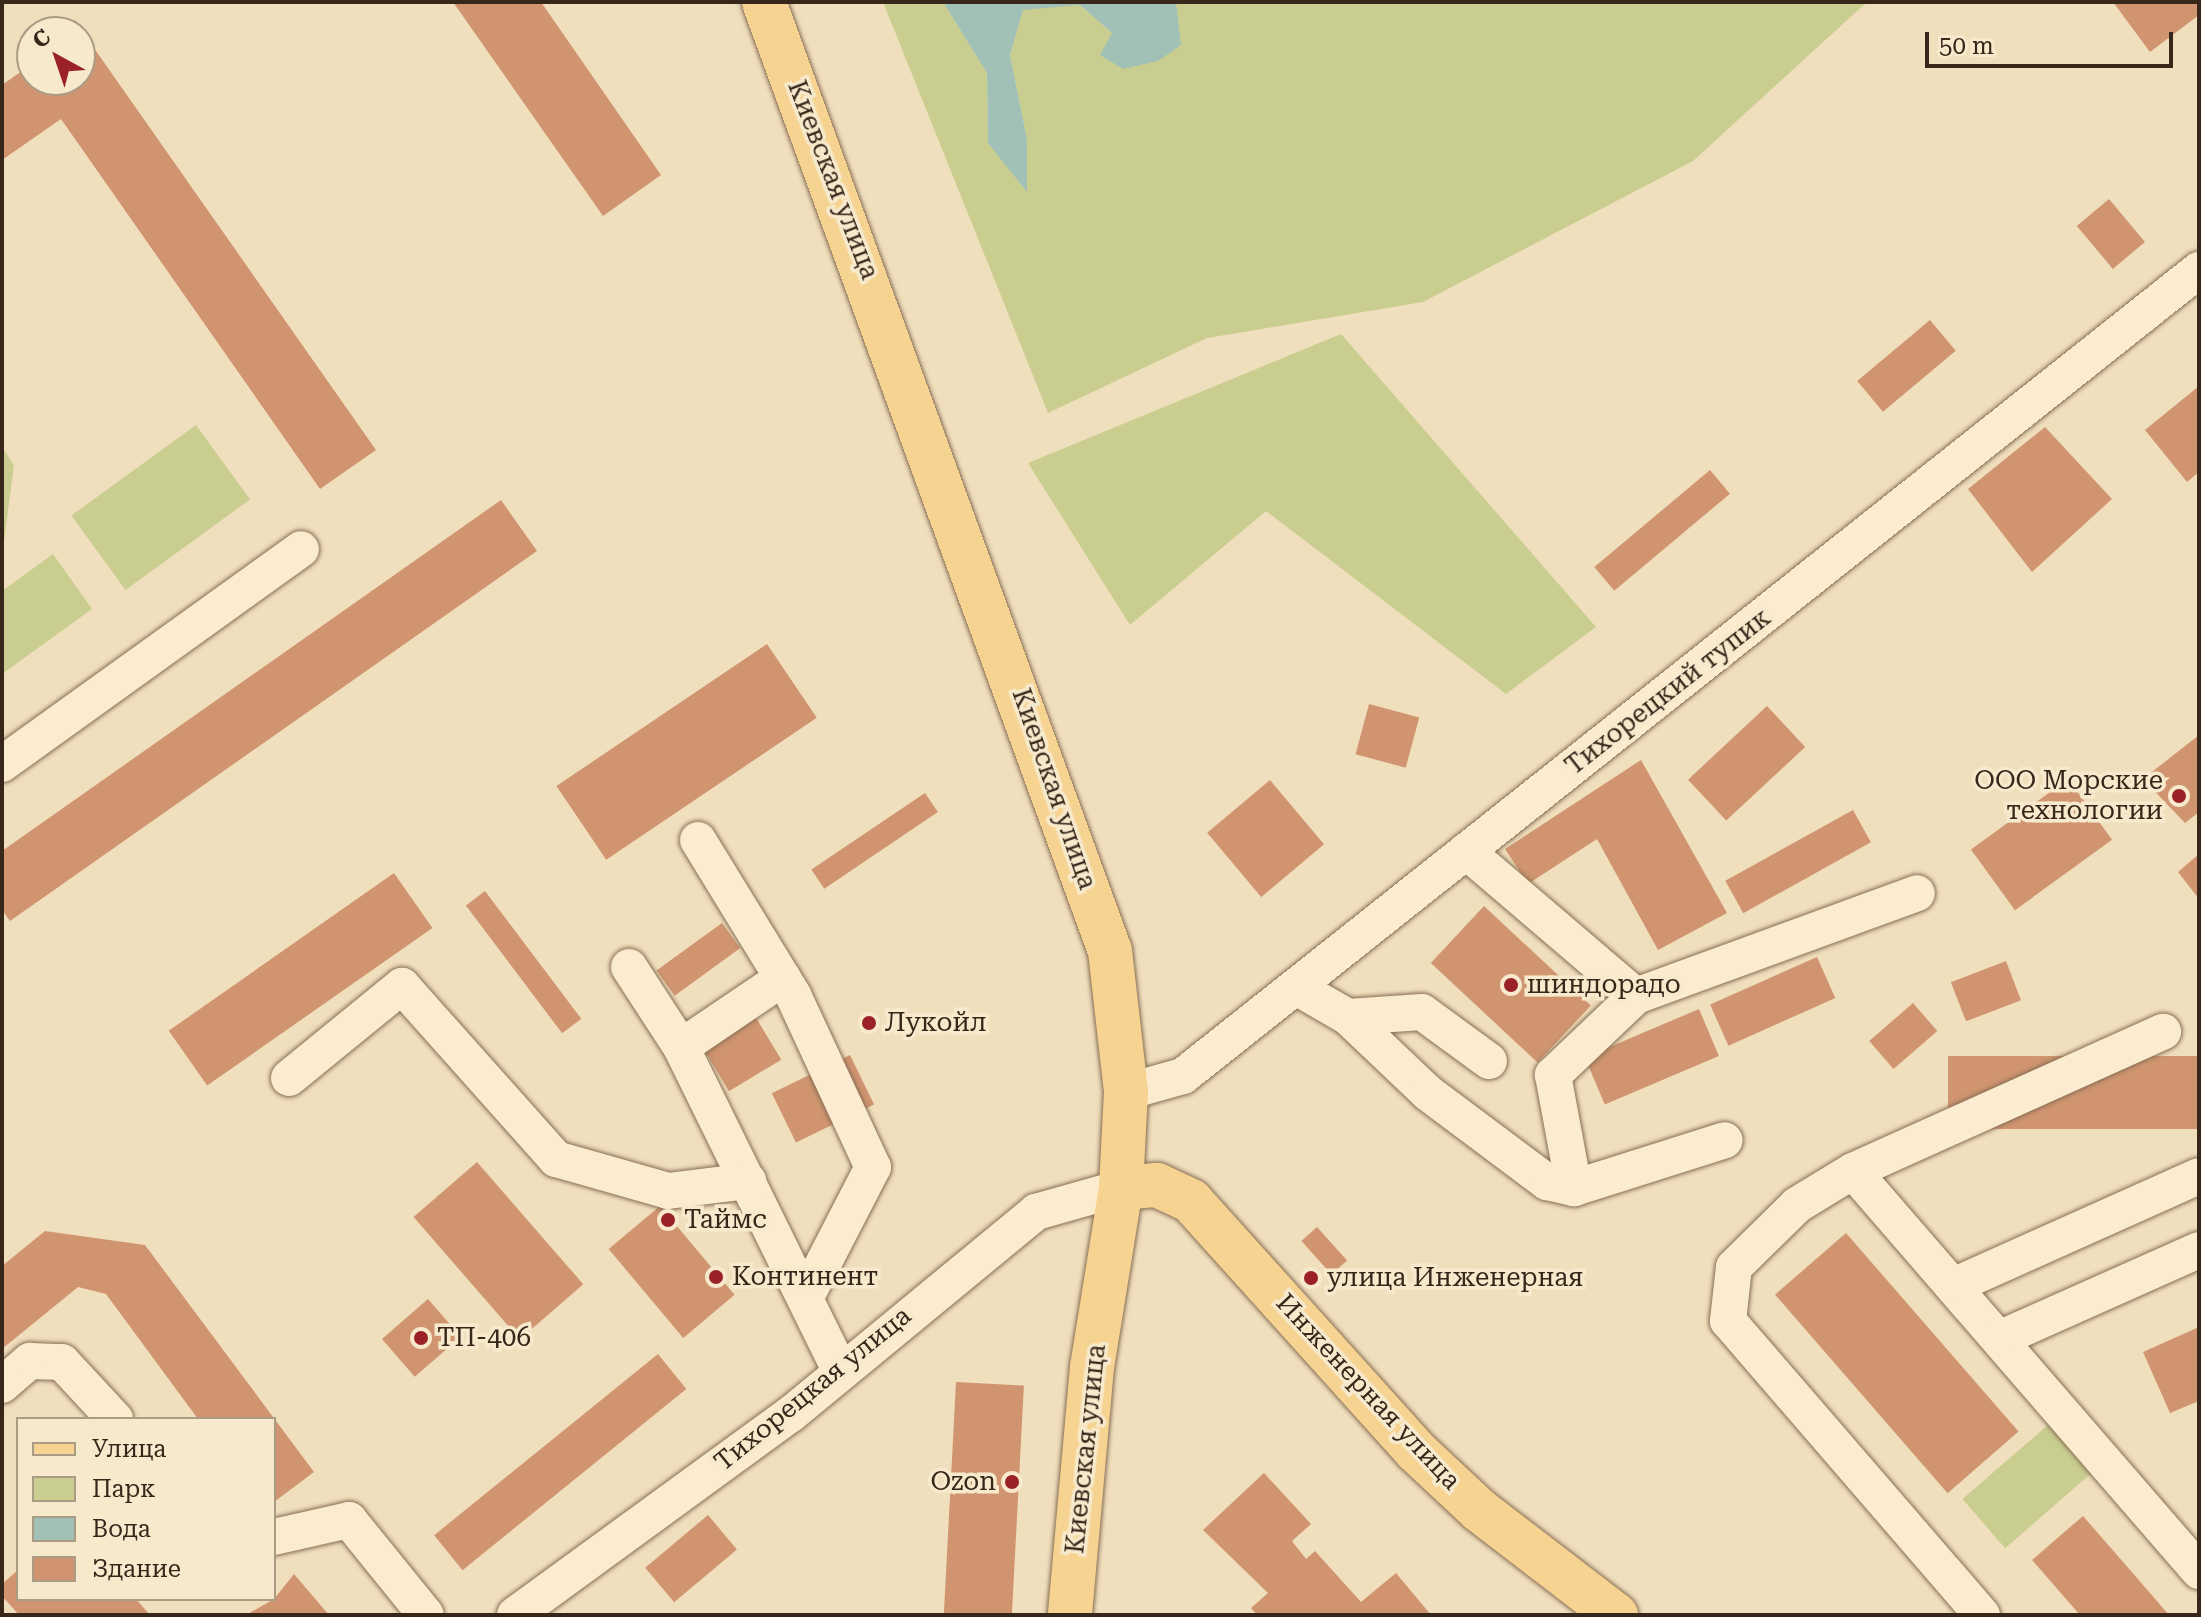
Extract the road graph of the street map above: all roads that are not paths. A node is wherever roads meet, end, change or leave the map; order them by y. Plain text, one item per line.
1 (764, 2) edge
2 (2199, 270) edge
3 (301, 549) dead end
4 (2, 764) edge
5 (698, 840) dead end
6 (1466, 851) junction
7 (1917, 893) dead end
8 (629, 967) dead end
9 (783, 978) junction
10 (1296, 987) junction
11 (1636, 996) junction
12 (1348, 1017) junction
13 (2163, 1032) dead end
14 (681, 1047) junction
15 (1489, 1061) dead end
16 (289, 1078) dead end
17 (1126, 1092) junction
18 (1725, 1140) dead end
19 (1853, 1171) junction
20 (2199, 1176) edge
21 (748, 1181) junction
22 (1121, 1188) junction
23 (1574, 1188) junction
24 (2199, 1250) edge
25 (1953, 1286) junction
26 (806, 1297) junction
27 (1999, 1339) junction
28 (841, 1372) junction
29 (2, 1385) edge
30 (113, 1417) edge
31 (276, 1537) edge
32 (2199, 1571) edge
33 (426, 1615) edge
34 (515, 1615) edge
35 (1070, 1615) edge
36 (1616, 1615) edge
37 (1982, 1615) edge

1 - 17 main road, Киевская улица
2 - 6 street, Тихорецкий тупик
3 - 4 street
5 - 9 street
6 - 10 street, Тихорецкий тупик
6 - 11 street
7 - 11 street
8 - 14 street
9 - 14 street
9 - 26 street
10 - 12 street
10 - 17 street, Тихорецкий тупик
11 - 23 street
12 - 15 street
12 - 23 street
13 - 19 street
14 - 21 street
16 - 21 street
17 - 22 main road, Киевская улица
18 - 23 street
19 - 25 street
19 - 37 street
20 - 25 street
21 - 26 street
22 - 28 street, Тихорецкая улица
22 - 35 main road, Киевская улица
22 - 36 main road, Инженерная улица
24 - 27 street
25 - 27 street
26 - 28 street
27 - 32 street
28 - 34 street, Тихорецкая улица
29 - 30 street
31 - 33 street

